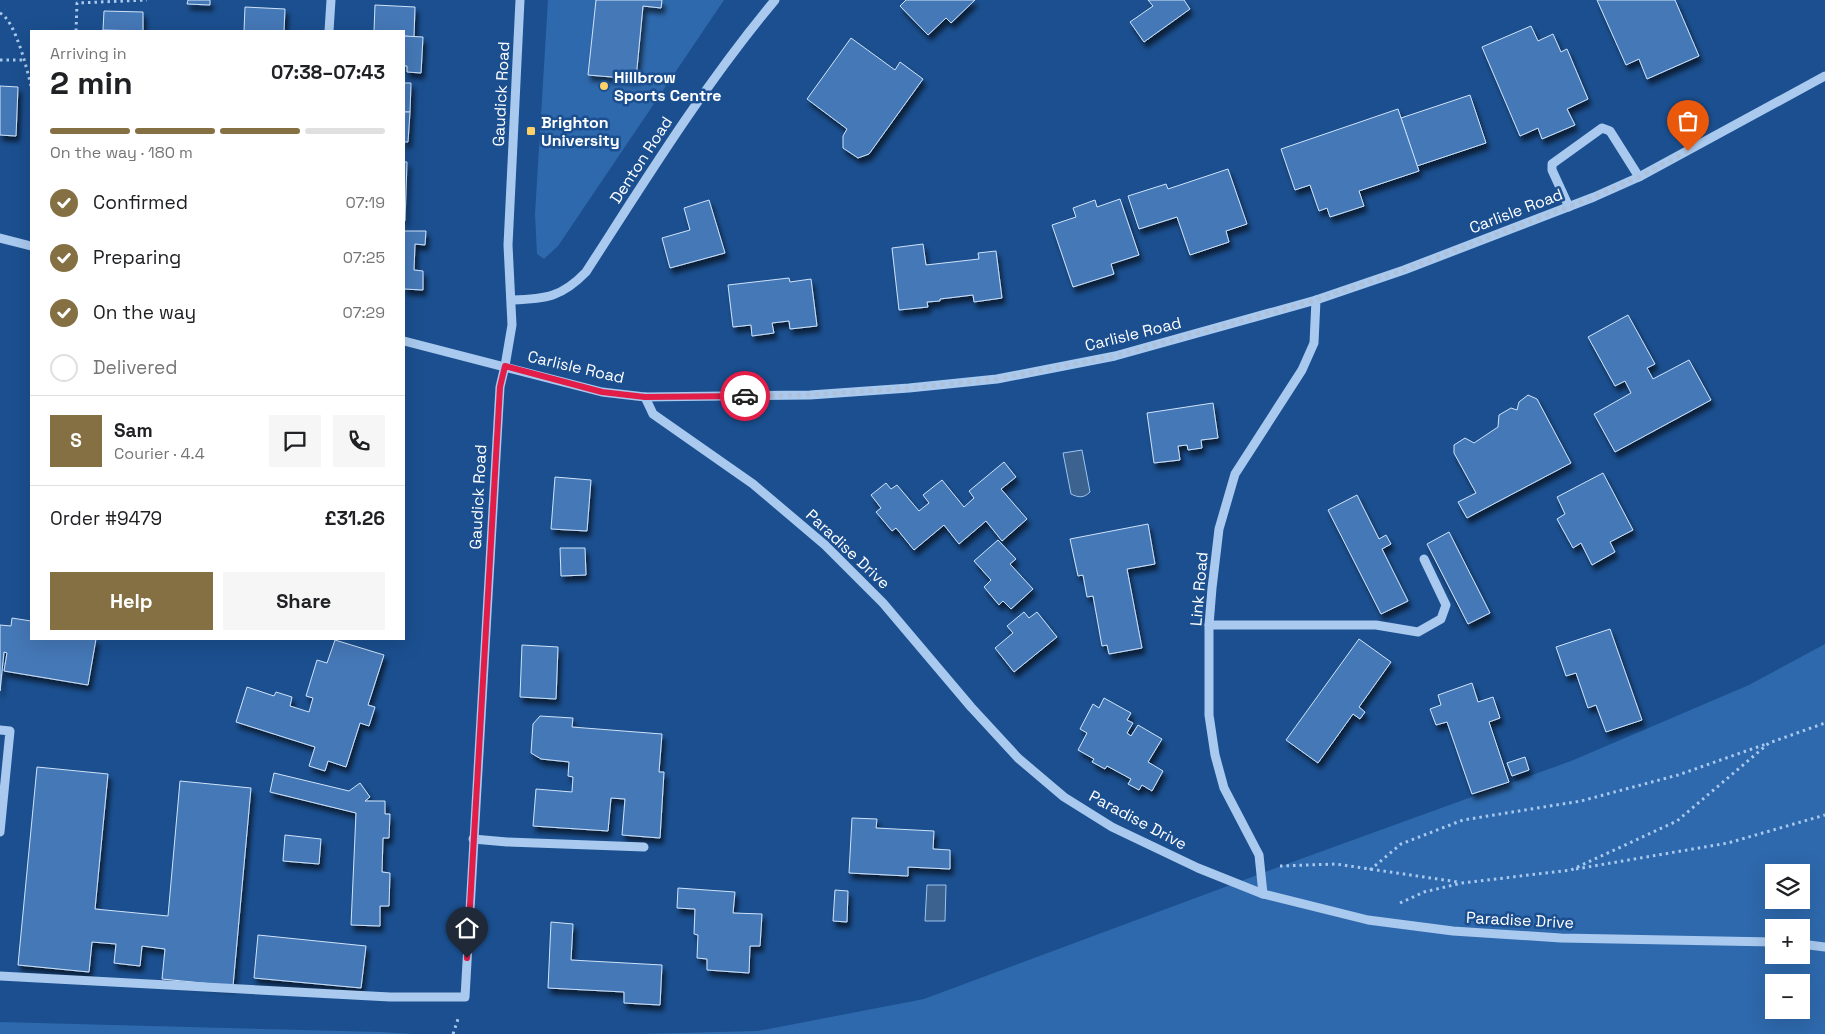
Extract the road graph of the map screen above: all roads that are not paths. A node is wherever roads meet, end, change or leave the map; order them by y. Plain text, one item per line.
1 (331, 0) edge
2 (520, 0) edge
3 (775, 0) edge
4 (329, 30) edge
5 (1825, 76) edge
6 (1639, 177) junction
7 (1569, 207) junction
8 (0, 238) edge
9 (30, 246) edge
10 (512, 300) junction
11 (1316, 300) junction
12 (405, 341) edge
13 (505, 366) junction
14 (645, 397) junction
15 (1424, 559) dead end
16 (1209, 625) junction
17 (0, 730) edge
18 (0, 832) edge
19 (473, 839) junction
20 (644, 847) dead end
21 (1263, 894) junction
22 (1765, 942) edge
23 (1810, 945) edge
24 (1825, 947) edge
25 (0, 976) edge

1 - 4 street
2 - 10 street, Gaudick Road
3 - 10 street, Denton Road
5 - 6 street, Carlisle Road
6 - 7 street, Carlisle Road
6 - 7 street
7 - 11 street, Carlisle Road
8 - 9 street
10 - 13 street, Gaudick Road
11 - 14 street, Carlisle Road
11 - 16 street, Link Road
12 - 13 street, Carlisle Road
13 - 14 street, Carlisle Road
13 - 19 street, Gaudick Road
14 - 21 street, Paradise Drive
15 - 16 street
16 - 21 street, Link Road
17 - 18 street
19 - 20 street
19 - 25 street, Gaudick Road
21 - 22 street, Paradise Drive
23 - 24 street

